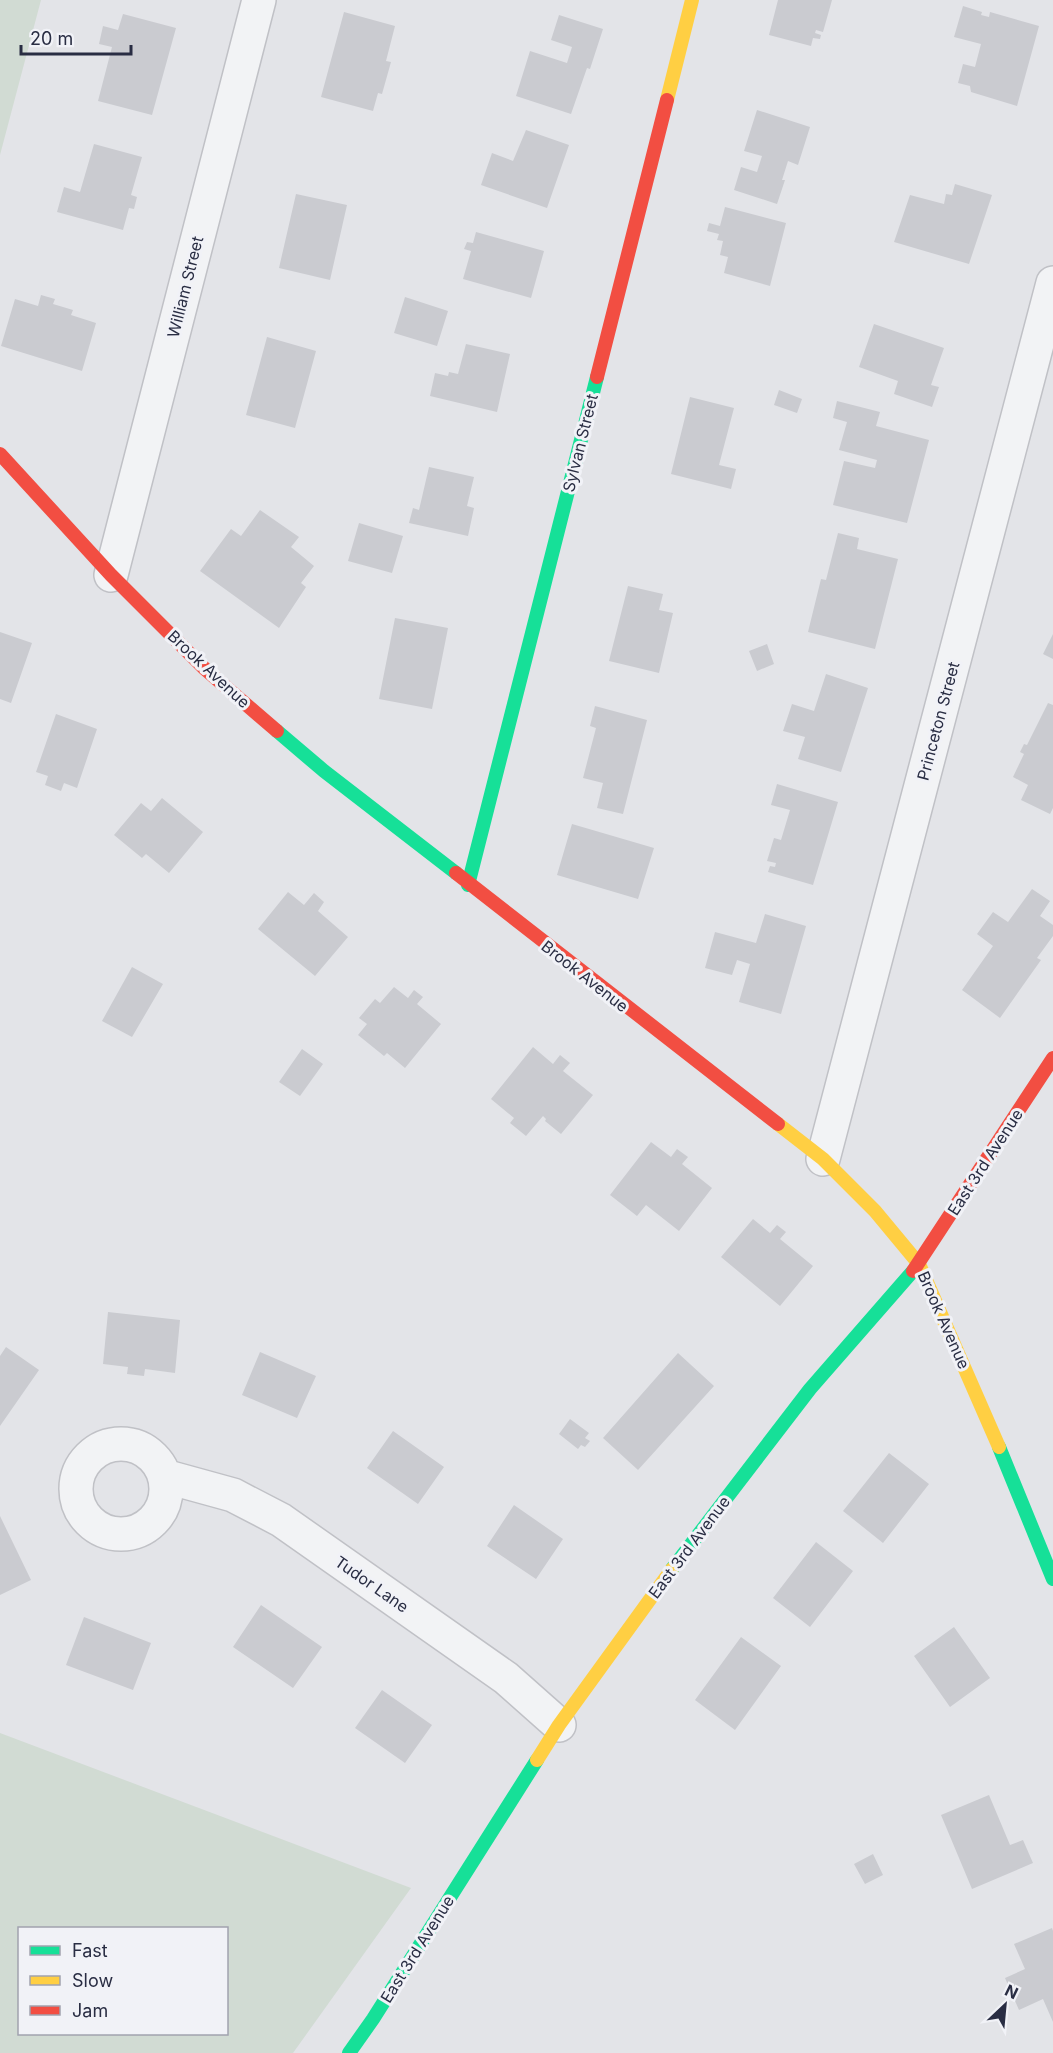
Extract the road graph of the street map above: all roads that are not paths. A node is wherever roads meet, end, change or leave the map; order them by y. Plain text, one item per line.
1 (258, 0) edge
2 (692, 0) edge
3 (1053, 283) edge
4 (0, 454) edge
5 (111, 575) junction
6 (468, 885) junction
7 (1053, 1058) edge
8 (824, 1159) junction
9 (919, 1264) junction
10 (165, 1476) dead end
11 (1053, 1579) edge
12 (560, 1725) junction
13 (349, 2053) edge

1 - 5 street, William Street
2 - 6 street, Sylvan Street
3 - 8 street, Princeton Street
4 - 5 street, Brook Avenue
5 - 6 street, Brook Avenue
6 - 8 street, Brook Avenue
7 - 9 street, East 3rd Avenue
8 - 9 street, Brook Avenue
9 - 11 street, Brook Avenue
9 - 12 street, East 3rd Avenue
10 - 12 street, Tudor Lane
12 - 13 street, East 3rd Avenue

